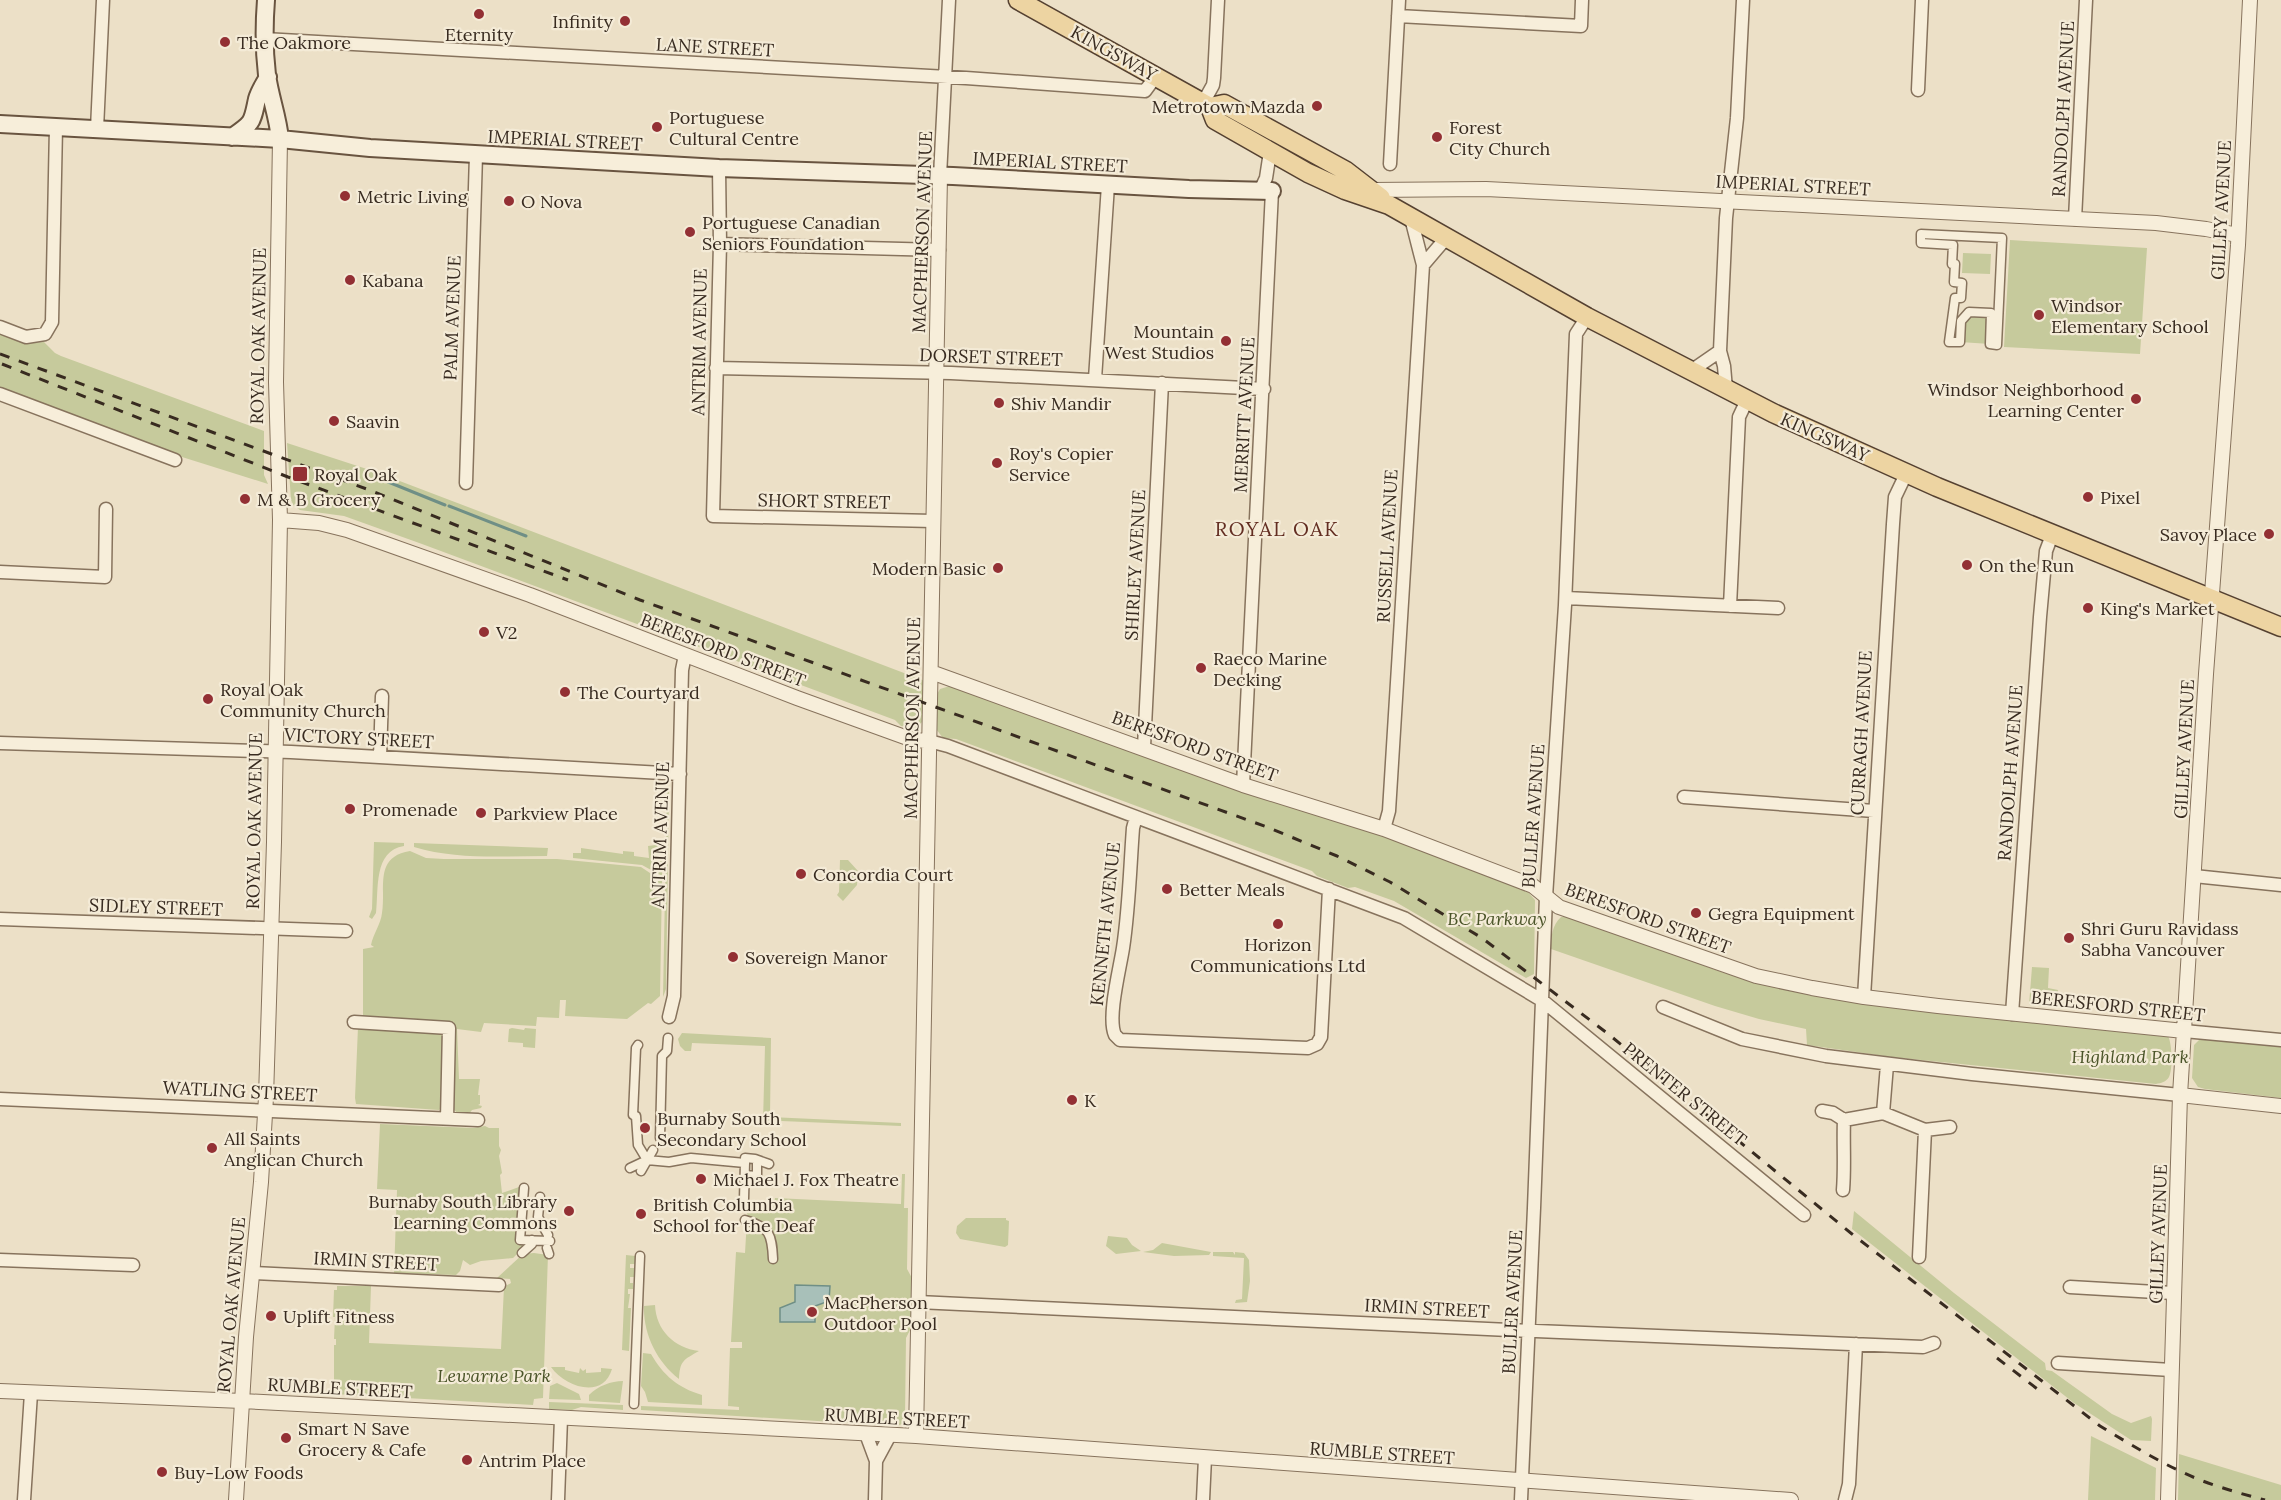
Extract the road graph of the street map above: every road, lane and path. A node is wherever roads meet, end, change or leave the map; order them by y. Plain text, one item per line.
1 (103, 0) edge
2 (266, 0) edge
3 (950, 0) edge
4 (1018, 0) edge
5 (1218, 0) edge
6 (1399, 0) edge
7 (1582, 0) edge
8 (1743, 0) edge
9 (1922, 0) edge
10 (2086, 0) edge
11 (2250, 0) edge
12 (1398, 16) junction
13 (264, 39) junction
14 (1156, 76) junction
15 (268, 77) junction
16 (945, 78) junction
17 (1917, 90) dead end
18 (1207, 105) junction
19 (0, 124) edge
20 (56, 127) junction
21 (97, 129) junction
22 (232, 137) junction
23 (280, 140) junction
24 (1270, 152) junction
25 (476, 155) junction
26 (1390, 164) dead end
27 (719, 168) junction
28 (940, 176) junction
29 (1108, 185) junction
30 (1345, 190) junction
31 (1371, 190) junction
32 (1266, 191) junction
33 (1728, 201) junction
34 (1389, 206) junction
35 (1412, 218) junction
36 (2075, 219) junction
37 (2238, 235) junction
38 (1447, 237) junction
39 (2002, 238) joint
40 (720, 244) junction
41 (939, 250) junction
42 (1423, 265) junction
43 (1587, 317) junction
44 (0, 327) edge
45 (1720, 351) junction
46 (716, 368) junction
47 (1691, 371) junction
48 (936, 372) junction
49 (1095, 379) junction
50 (1162, 383) junction
51 (1264, 388) junction
52 (1726, 389) junction
53 (0, 394) edge
54 (1747, 400) junction
55 (175, 460) dead end
56 (1906, 474) junction
57 (466, 483) dead end
58 (106, 509) dead end
59 (713, 516) joint
60 (280, 520) junction
61 (933, 522) junction
62 (2052, 536) junction
63 (0, 572) edge
64 (1566, 598) junction
65 (2212, 600) junction
66 (1730, 606) junction
67 (1778, 608) dead end
68 (2281, 627) edge
69 (685, 655) junction
70 (931, 672) junction
71 (382, 696) dead end
72 (929, 741) junction
73 (0, 743) edge
74 (1144, 747) junction
75 (275, 752) junction
76 (380, 757) junction
77 (680, 774) junction
78 (1243, 784) junction
79 (1684, 797) dead end
80 (1874, 811) junction
81 (1136, 817) junction
82 (1384, 829) junction
83 (2194, 876) junction
84 (2281, 885) edge
85 (1329, 889) junction
86 (1546, 897) junction
87 (0, 919) edge
88 (271, 928) junction
89 (346, 931) dead end
90 (1864, 997) junction
91 (1543, 1001) junction
92 (1663, 1007) dead end
93 (2012, 1014) junction
94 (669, 1017) dead end
95 (354, 1022) dead end
96 (2184, 1031) junction
97 (668, 1038) dead end
98 (2281, 1040) edge
99 (638, 1046) dead end
100 (1887, 1065) junction
101 (2180, 1095) junction
102 (0, 1099) edge
103 (2281, 1107) edge
104 (266, 1109) junction
105 (1822, 1111) dead end
106 (1883, 1113) junction
107 (447, 1119) junction
108 (478, 1120) dead end
109 (1844, 1120) junction
110 (1950, 1127) dead end
111 (1925, 1130) junction
112 (660, 1138) dead end
113 (653, 1150) dead end
114 (647, 1160) junction
115 (757, 1160) junction
116 (769, 1164) dead end
117 (630, 1168) dead end
118 (641, 1171) dead end
119 (744, 1171) junction
120 (524, 1188) dead end
121 (1843, 1190) dead end
122 (540, 1197) dead end
123 (744, 1199) dead end
124 (523, 1206) junction
125 (537, 1207) junction
126 (1804, 1215) dead end
127 (538, 1217) junction
128 (523, 1219) junction
129 (744, 1220) dead end
130 (532, 1240) junction
131 (522, 1253) dead end
132 (640, 1256) dead end
133 (1919, 1257) dead end
134 (773, 1259) dead end
135 (0, 1260) edge
136 (133, 1265) dead end
137 (253, 1273) junction
138 (499, 1285) dead end
139 (2070, 1287) dead end
140 (2173, 1293) junction
141 (918, 1302) junction
142 (1529, 1331) junction
143 (1934, 1343) dead end
144 (1856, 1344) junction
145 (2058, 1363) dead end
146 (2170, 1370) junction
147 (0, 1391) edge
148 (31, 1393) junction
149 (242, 1401) junction
150 (634, 1404) dead end
151 (561, 1418) junction
152 (866, 1434) junction
153 (890, 1435) junction
154 (916, 1436) junction
155 (1205, 1458) junction
156 (876, 1461) junction
157 (1521, 1480) junction
158 (24, 1500) edge
159 (236, 1500) edge
160 (558, 1500) edge
161 (875, 1500) edge
162 (1203, 1500) edge
163 (1521, 1500) edge
164 (1791, 1500) edge
165 (1845, 1500) edge
166 (2168, 1500) edge

1 - 21 street
2 - 13 main road, ROYAL OAK AVENUE
3 - 16 street, MACPHERSON AVENUE
4 - 14 main road, KINGSWAY
5 - 18 street
6 - 12 street
7 - 12 street
8 - 33 street
9 - 17 street
10 - 36 street, RANDOLPH AVENUE
11 - 37 street, GILLEY AVENUE
12 - 26 street
13 - 15 main road, ROYAL OAK AVENUE
13 - 16 street, LANE STREET
14 - 16 street, LANE STREET
14 - 18 main road, KINGSWAY
15 - 22 main road
15 - 23 main road, ROYAL OAK AVENUE
16 - 28 street, MACPHERSON AVENUE
18 - 24 main road, KINGSWAY
18 - 31 main road, KINGSWAY
19 - 20 main road, IMPERIAL STREET
20 - 21 main road, IMPERIAL STREET
20 - 44 street
21 - 22 main road, IMPERIAL STREET
22 - 23 main road, IMPERIAL STREET
23 - 25 main road, IMPERIAL STREET
23 - 60 street, ROYAL OAK AVENUE
24 - 30 main road, KINGSWAY
24 - 32 street, MERRITT AVENUE
25 - 27 main road, IMPERIAL STREET
25 - 57 street, PALM AVENUE
27 - 28 main road, IMPERIAL STREET
27 - 40 street, ANTRIM AVENUE
28 - 29 main road, IMPERIAL STREET
28 - 41 street, MACPHERSON AVENUE
29 - 32 main road, IMPERIAL STREET
29 - 49 street
30 - 31 main road, IMPERIAL STREET
30 - 34 main road, KINGSWAY
31 - 33 street, IMPERIAL STREET
31 - 34 main road, KINGSWAY
32 - 51 street, MERRITT AVENUE
33 - 36 street, IMPERIAL STREET
33 - 45 street
34 - 35 main road, KINGSWAY
35 - 38 main road, KINGSWAY
35 - 42 street, RUSSELL AVENUE
36 - 37 street, IMPERIAL STREET
37 - 65 street, GILLEY AVENUE
38 - 42 street
38 - 43 main road, KINGSWAY
39 - 39 street
40 - 41 street
40 - 46 street, ANTRIM AVENUE
41 - 48 street, MACPHERSON AVENUE
42 - 82 street, RUSSELL AVENUE
43 - 47 main road, KINGSWAY
43 - 64 street, BULLER AVENUE
45 - 47 street
45 - 52 street
46 - 48 street, DORSET STREET
46 - 59 street, ANTRIM AVENUE
47 - 52 main road, KINGSWAY
48 - 49 street, DORSET STREET
48 - 61 street, MACPHERSON AVENUE
49 - 50 street, DORSET STREET
50 - 51 street, DORSET STREET
50 - 74 street, SHIRLEY AVENUE
51 - 78 street, MERRITT AVENUE
52 - 54 main road, KINGSWAY
53 - 55 street
54 - 56 main road, KINGSWAY
54 - 66 street
56 - 62 main road, KINGSWAY
56 - 80 street, CURRAGH AVENUE
58 - 63 street
59 - 61 street, SHORT STREET
60 - 69 street, BERESFORD STREET
60 - 75 street, ROYAL OAK AVENUE
61 - 70 street, MACPHERSON AVENUE
62 - 65 main road, KINGSWAY
62 - 93 street, RANDOLPH AVENUE
64 - 66 street
64 - 86 street, BULLER AVENUE
65 - 68 main road, KINGSWAY
65 - 83 street, GILLEY AVENUE
66 - 67 street
69 - 72 street, BERESFORD STREET
69 - 77 street, ANTRIM AVENUE
70 - 72 street, MACPHERSON AVENUE
70 - 74 street, BERESFORD STREET
71 - 76 street
72 - 81 street, BERESFORD STREET
72 - 141 street, MACPHERSON AVENUE
73 - 75 street, VICTORY STREET
74 - 78 street, BERESFORD STREET
75 - 76 street, VICTORY STREET
75 - 88 street, ROYAL OAK AVENUE
76 - 77 street, VICTORY STREET
77 - 94 street, ANTRIM AVENUE
78 - 82 street, BERESFORD STREET
79 - 80 street
80 - 90 street, CURRAGH AVENUE
81 - 85 street, BERESFORD STREET
81 - 85 street, KENNETH AVENUE
82 - 86 street, BERESFORD STREET
83 - 84 street
83 - 96 street, GILLEY AVENUE
85 - 91 street, BERESFORD STREET
86 - 90 street, BERESFORD STREET
86 - 91 street, BULLER AVENUE
87 - 88 street, SIDLEY STREET
88 - 89 street, SIDLEY STREET
88 - 104 street, ROYAL OAK AVENUE
90 - 93 street, BERESFORD STREET
91 - 126 street, PRENTER STREET
91 - 142 street, BULLER AVENUE
92 - 100 street
93 - 96 street, BERESFORD STREET
95 - 107 street
96 - 98 street, BERESFORD STREET
96 - 101 street, GILLEY AVENUE
97 - 112 street
99 - 114 street
100 - 101 street
100 - 106 street
101 - 103 street
101 - 140 street, GILLEY AVENUE
102 - 104 street, WATLING STREET
104 - 107 street, WATLING STREET
104 - 137 street, ROYAL OAK AVENUE
105 - 109 street
106 - 109 street
106 - 111 street
107 - 108 street, WATLING STREET
109 - 121 street
110 - 111 street
111 - 133 street
113 - 114 street
114 - 117 street
114 - 118 street
114 - 119 street
115 - 116 street
115 - 119 street
115 - 119 street
119 - 123 street
120 - 124 street
122 - 125 street
124 - 125 street
124 - 128 street
125 - 127 street
127 - 128 street
127 - 130 street
128 - 130 street
129 - 134 street
130 - 131 street
132 - 150 street
135 - 136 street
137 - 138 street, IRMIN STREET
137 - 149 street, ROYAL OAK AVENUE
139 - 140 street
140 - 146 street, GILLEY AVENUE
141 - 142 street, IRMIN STREET
141 - 154 street, MACPHERSON AVENUE
142 - 144 street, IRMIN STREET
142 - 157 street, BULLER AVENUE
143 - 144 street, IRMIN STREET
144 - 165 street
145 - 146 street
146 - 166 street, GILLEY AVENUE
147 - 148 street, RUMBLE STREET
148 - 149 street, RUMBLE STREET
148 - 158 street
149 - 151 street, RUMBLE STREET
149 - 159 street, ROYAL OAK AVENUE
151 - 152 street, RUMBLE STREET
151 - 160 street
152 - 153 street, RUMBLE STREET
152 - 156 street
153 - 154 street, RUMBLE STREET
153 - 156 street
154 - 155 street, RUMBLE STREET
155 - 157 street, RUMBLE STREET
155 - 162 street
156 - 161 street
157 - 163 street, BULLER AVENUE
157 - 164 street, RUMBLE STREET

